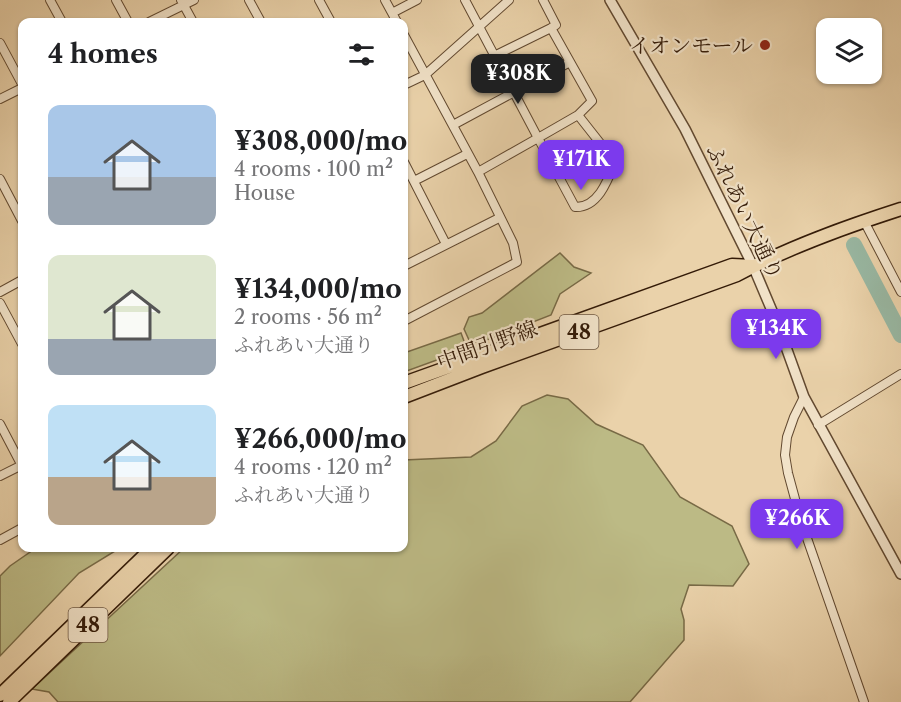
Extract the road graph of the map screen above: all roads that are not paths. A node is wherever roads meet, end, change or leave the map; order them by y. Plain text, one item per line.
1 (50, 0) edge
2 (116, 0) edge
3 (194, 0) edge
4 (249, 0) edge
5 (319, 0) edge
6 (385, 0) edge
7 (417, 0) edge
8 (465, 0) edge
9 (509, 0) edge
10 (543, 0) edge
11 (610, 0) edge
12 (182, 3) edge
13 (392, 13) junction
14 (60, 18) edge
15 (126, 18) edge
16 (156, 18) edge
17 (191, 18) edge
18 (259, 18) edge
19 (329, 18) edge
20 (395, 18) edge
21 (479, 26) junction
22 (551, 28) junction
23 (0, 43) edge
24 (408, 43) edge
25 (494, 56) junction
26 (570, 62) junction
27 (425, 75) junction
28 (18, 78) edge
29 (408, 83) edge
30 (18, 88) edge
31 (514, 93) junction
32 (0, 99) edge
33 (578, 115) junction
34 (453, 125) junction
35 (538, 138) junction
36 (467, 154) junction
37 (408, 170) edge
38 (478, 172) junction
39 (0, 179) edge
40 (414, 181) junction
41 (901, 209) edge
42 (18, 213) edge
43 (499, 218) junction
44 (862, 222) junction
45 (446, 244) junction
46 (408, 264) edge
47 (753, 267) junction
48 (18, 282) edge
49 (0, 292) edge
50 (901, 292) edge
51 (0, 303) edge
52 (408, 319) edge
53 (18, 337) edge
54 (901, 375) edge
55 (408, 382) edge
56 (408, 395) edge
57 (804, 397) junction
58 (0, 424) edge
59 (818, 425) junction
60 (18, 458) edge
61 (18, 467) edge
62 (0, 476) edge
63 (18, 530) edge
64 (0, 540) edge
65 (148, 552) edge
66 (164, 552) edge
67 (901, 574) edge
68 (0, 695) edge
69 (9, 702) edge
70 (864, 702) edge

1 - 14 street
2 - 15 street
3 - 12 street
4 - 18 street
5 - 19 street
6 - 13 street
7 - 13 street
8 - 21 street
9 - 21 street
10 - 22 street
11 - 47 street, ふれあい大通り
12 - 16 street
12 - 17 street
13 - 20 street
21 - 25 street
21 - 27 street
22 - 25 street
22 - 26 street
23 - 28 street
24 - 27 street
25 - 31 street
26 - 31 street
26 - 33 street
27 - 29 street
27 - 34 street
30 - 32 street
31 - 34 street
31 - 35 street
33 - 35 street
33 - 35 street
34 - 36 street
35 - 38 street
36 - 38 street
36 - 40 street
37 - 40 street
38 - 43 street
39 - 42 street
40 - 45 street
41 - 44 main road, 中間引野線 / 48
43 - 45 street
43 - 52 street
44 - 47 main road, 中間引野線 / 48
44 - 50 street
45 - 46 street
47 - 55 main road, 中間引野線 / 48
47 - 56 main road, 中間引野線 / 48
47 - 57 street, ふれあい大通り
48 - 49 street
51 - 53 street
54 - 59 street
57 - 59 street, ふれあい大通り
57 - 70 street
58 - 60 street
59 - 67 street, ふれあい大通り
61 - 62 street
63 - 64 street
65 - 68 main road, 48
66 - 69 main road, 48

